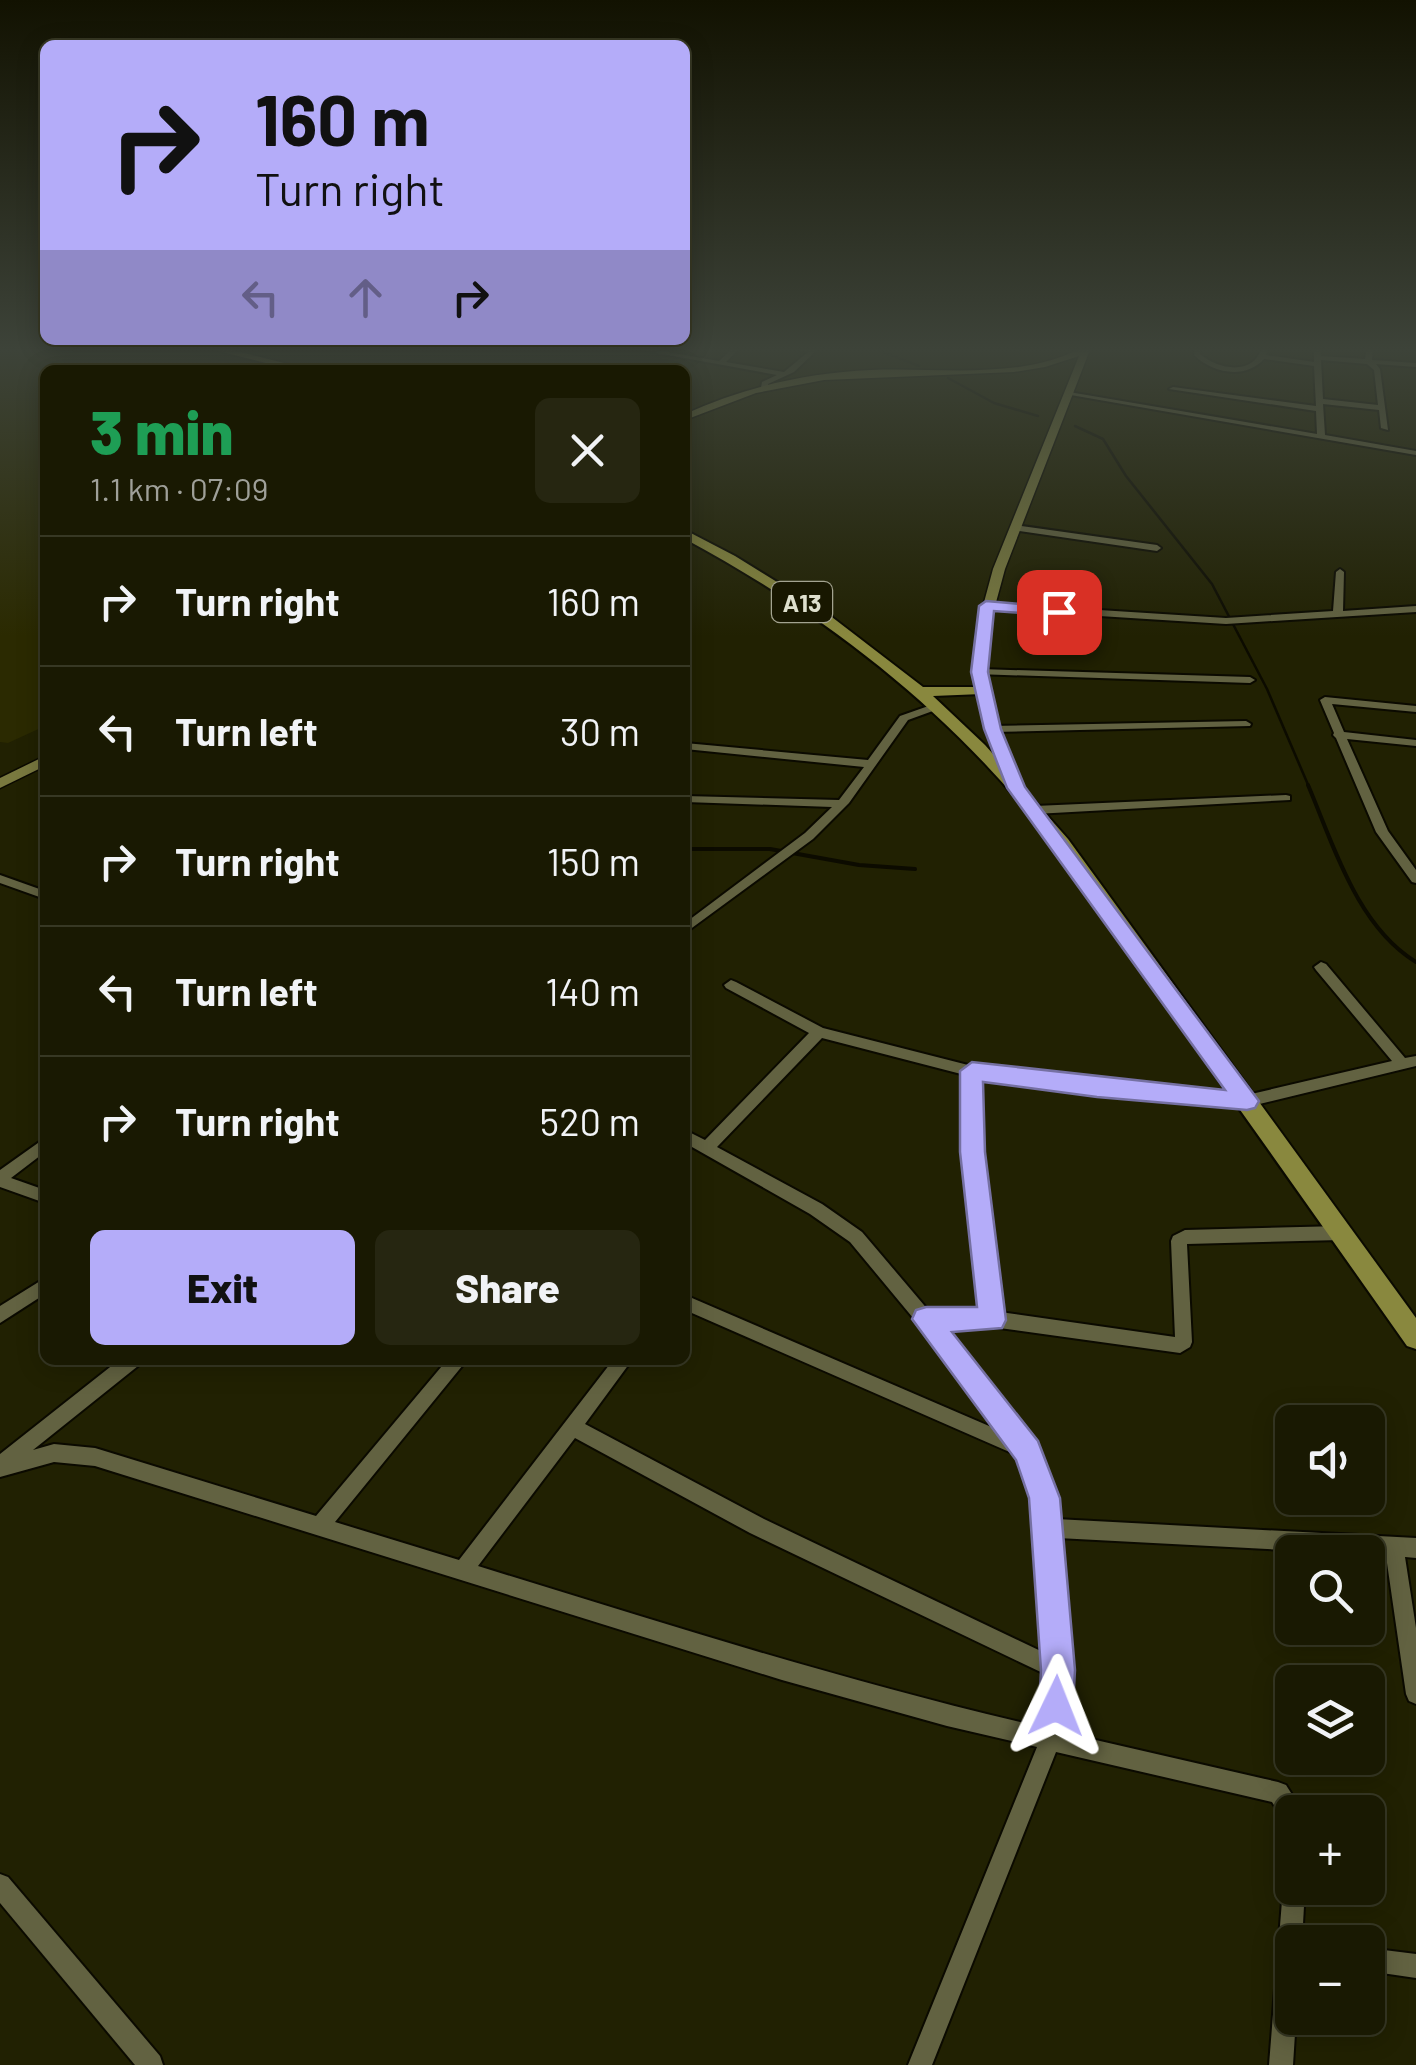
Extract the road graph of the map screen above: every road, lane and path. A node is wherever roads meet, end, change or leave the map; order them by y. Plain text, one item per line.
1 (1049, 443) edge
2 (1359, 443) edge
3 (1416, 453) edge
4 (1015, 528) junction
5 (690, 541) edge
6 (1158, 548) dead end
7 (1340, 572) dead end
8 (986, 606) junction
9 (1416, 610) edge
10 (1338, 615) junction
11 (980, 672) junction
12 (1250, 680) dead end
13 (915, 688) junction
14 (982, 690) junction
15 (937, 706) junction
16 (1416, 709) edge
17 (1246, 724) dead end
18 (992, 729) junction
19 (1338, 735) junction
20 (1416, 743) edge
21 (690, 746) edge
22 (40, 755) edge
23 (40, 763) edge
24 (872, 764) junction
25 (0, 775) edge
26 (0, 784) edge
27 (1016, 788) junction
28 (1286, 798) dead end
29 (690, 799) edge
30 (842, 804) junction
31 (1034, 810) junction
32 (0, 879) edge
33 (1416, 879) edge
34 (40, 893) edge
35 (690, 924) edge
36 (1321, 966) dead end
37 (731, 985) dead end
38 (819, 1032) junction
39 (1409, 1062) edge
40 (972, 1071) junction
41 (1247, 1101) junction
42 (690, 1139) edge
43 (40, 1147) edge
44 (706, 1148) junction
45 (3, 1172) edge
46 (40, 1195) edge
47 (1341, 1233) junction
48 (40, 1288) edge
49 (690, 1304) edge
50 (0, 1314) edge
51 (926, 1319) junction
52 (992, 1320) junction
53 (1416, 1338) edge
54 (126, 1365) edge
55 (454, 1365) edge
56 (619, 1365) edge
57 (571, 1426) junction
58 (1028, 1452) junction
59 (0, 1466) edge
60 (320, 1526) junction
61 (1048, 1528) junction
62 (1394, 1547) junction
63 (1416, 1548) edge
64 (463, 1570) junction
65 (1058, 1670) junction
66 (1416, 1694) edge
67 (1050, 1741) junction
68 (1279, 1795) edge
69 (0, 1885) edge
70 (1385, 1962) edge
71 (1416, 1966) edge
72 (1284, 2035) edge
73 (151, 2065) edge
74 (920, 2065) edge
75 (1281, 2065) edge

1 - 4 main road
2 - 3 street
4 - 6 street
4 - 8 main road
5 - 13 highway, A13
7 - 10 street
8 - 10 street
8 - 11 main road
9 - 10 street
11 - 12 street
11 - 14 main road
13 - 14 highway
13 - 15 highway, A13
14 - 18 main road
15 - 24 street
15 - 27 highway, A13
16 - 19 street
17 - 18 street
18 - 27 main road
19 - 20 street
19 - 33 street
21 - 24 street
22 - 25 main road
23 - 26 main road
24 - 30 street
27 - 31 highway, A13
28 - 31 street
29 - 30 street
30 - 35 street
31 - 41 highway, A13
32 - 34 street
36 - 39 street
37 - 38 street
38 - 40 street
38 - 44 street
39 - 41 street
40 - 41 street
40 - 52 street
41 - 47 highway, A13
42 - 44 street
43 - 45 street
44 - 51 street
45 - 46 street
47 - 52 street
47 - 53 highway, A13
48 - 50 street
49 - 58 street
51 - 52 street
51 - 58 street
54 - 59 street
55 - 60 street
56 - 57 street
57 - 64 street
57 - 65 street
58 - 61 street
59 - 60 street
60 - 64 street
61 - 62 street
61 - 65 street
62 - 63 street
62 - 66 street
64 - 67 street
65 - 67 street
67 - 68 street
67 - 74 street
69 - 73 street
70 - 71 street
72 - 75 street

